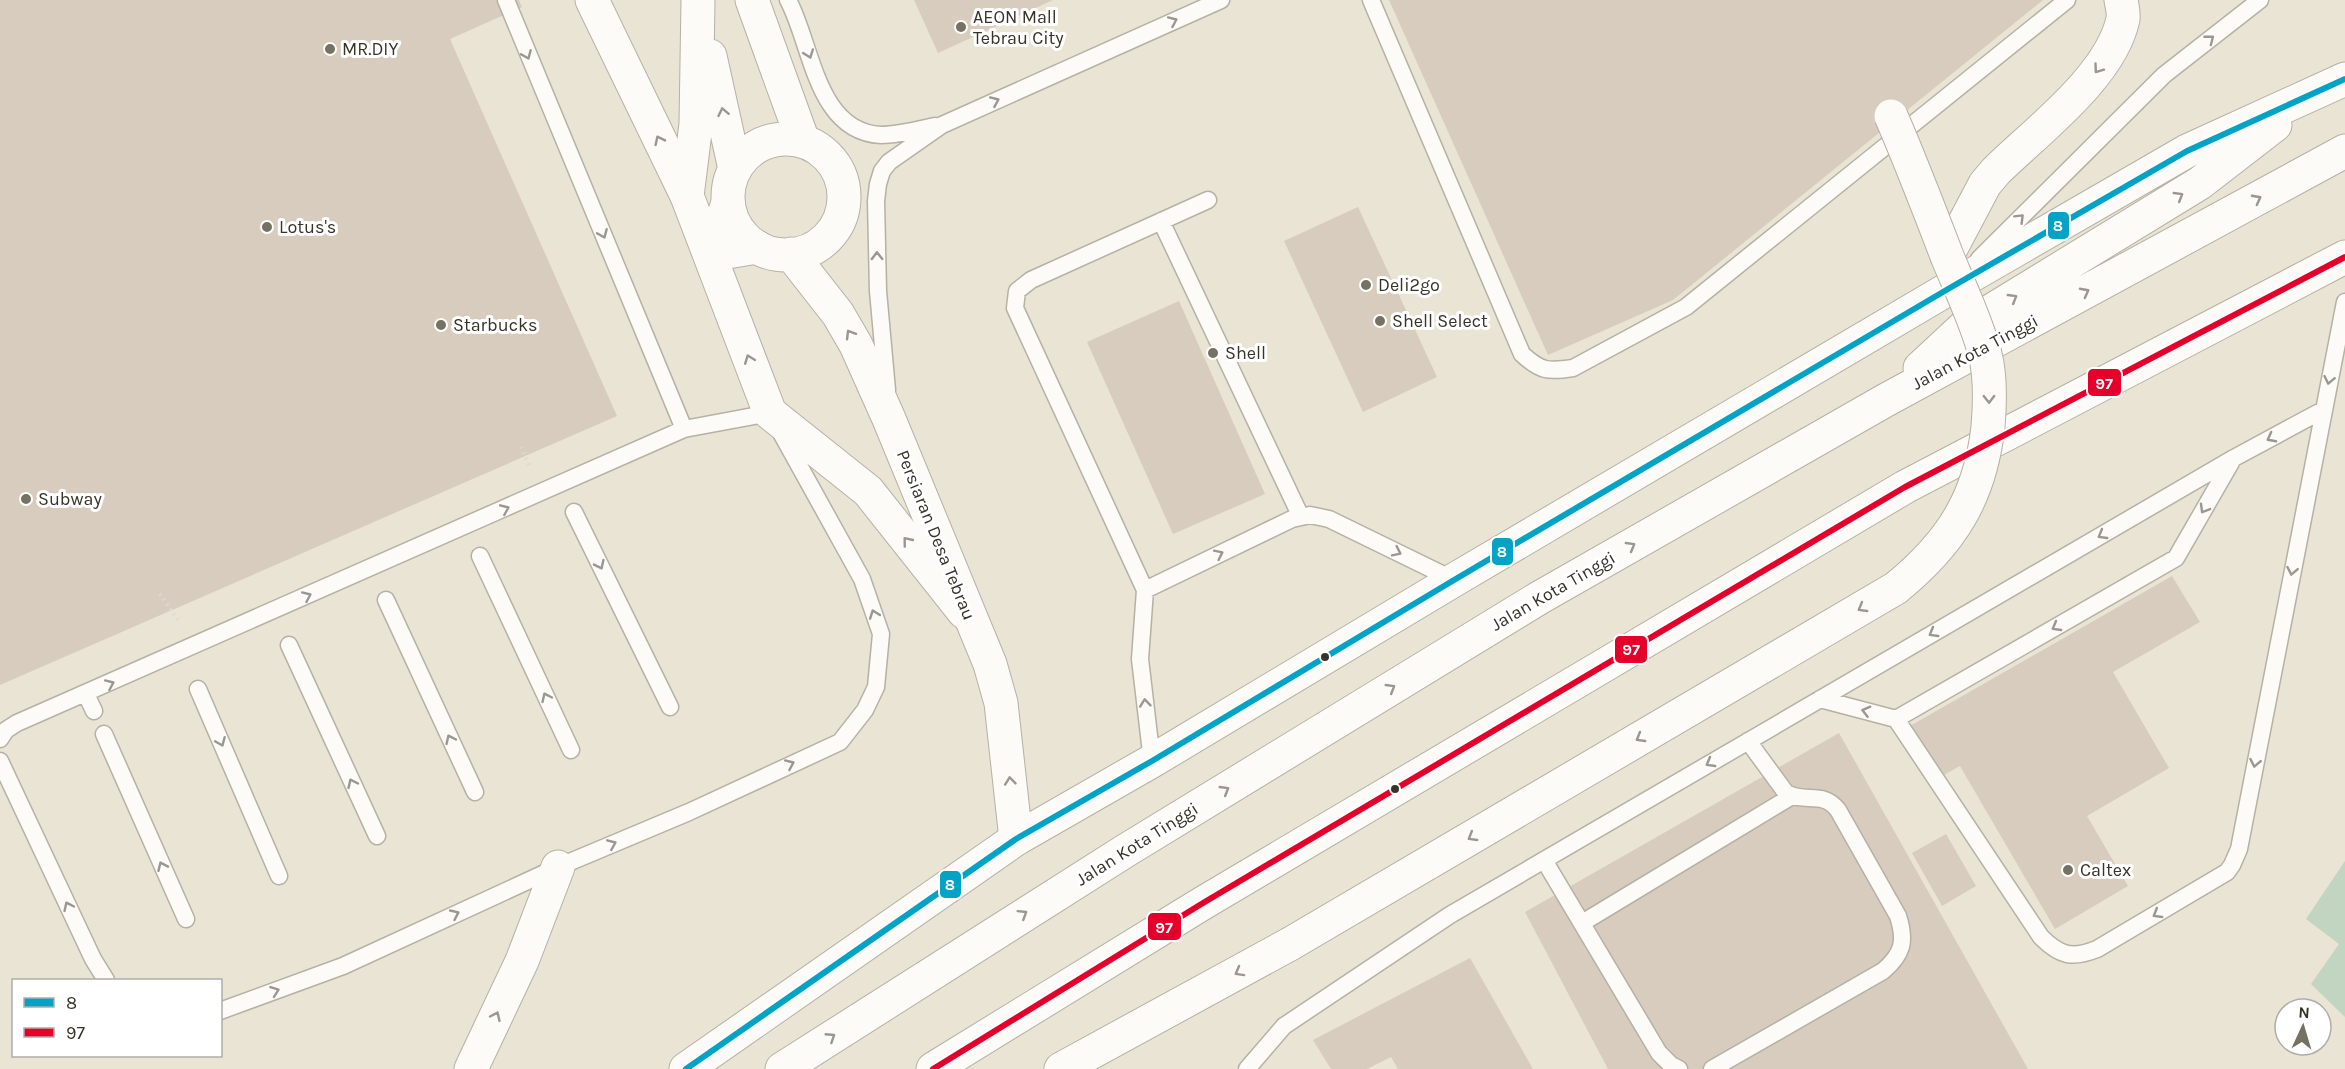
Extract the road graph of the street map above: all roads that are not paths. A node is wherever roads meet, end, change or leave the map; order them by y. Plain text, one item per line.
1 (506, 0) edge
2 (592, 0) edge
3 (698, 0) edge
4 (752, 0) edge
5 (788, 0) edge
6 (1221, 0) edge
7 (1371, 0) edge
8 (2067, 0) edge
9 (2121, 0) edge
10 (2260, 0) edge
11 (2331, 86) edge
12 (1892, 116) dead end
13 (942, 125) junction
14 (803, 141) junction
15 (2345, 151) edge
16 (735, 169) junction
17 (687, 196) junction
18 (1208, 200) dead end
19 (728, 203) junction
20 (1161, 221) junction
21 (757, 247) junction
22 (710, 255) junction
23 (791, 255) junction
24 (1947, 256) junction
25 (2345, 257) edge
26 (1948, 289) junction
27 (2345, 302) edge
28 (1886, 400) junction
29 (2322, 410) junction
30 (770, 413) junction
31 (889, 419) junction
32 (684, 429) junction
33 (2234, 458) junction
34 (574, 512) dead end
35 (1301, 517) junction
36 (480, 556) dead end
37 (1454, 580) junction
38 (1145, 590) junction
39 (386, 600) dead end
40 (970, 620) junction
41 (289, 645) dead end
42 (198, 689) dead end
43 (86, 694) junction
44 (1820, 699) junction
45 (670, 707) dead end
46 (94, 711) dead end
47 (1896, 719) junction
48 (104, 734) dead end
49 (0, 739) edge
50 (1748, 741) junction
51 (571, 750) dead end
52 (1152, 761) junction
53 (0, 762) edge
54 (475, 792) dead end
55 (1792, 796) junction
56 (377, 836) dead end
57 (1016, 839) junction
58 (1544, 860) junction
59 (558, 867) junction
60 (279, 876) dead end
61 (186, 919) dead end
62 (1582, 923) junction
63 (105, 979) edge
64 (222, 1010) edge
65 (471, 1069) edge
66 (686, 1069) edge
67 (782, 1069) edge
68 (933, 1069) edge
69 (1061, 1069) edge
70 (1247, 1069) edge
71 (1679, 1069) edge
72 (1712, 1069) edge

1 -> 32 lane
17 -> 2 main road
16 -> 3 main road
3 - 17 main road
4 - 14 main road
5 -> 13 lane
13 -> 6 lane
7 - 8 lane
9 -> 24 main road
26 -> 10 lane
11 - 26 main road
28 -> 11 main road
12 - 24 main road, bridge
31 -> 13 lane
14 - 16 main road
14 - 23 main road
28 -> 15 main road, Jalan Kota Tinggi
16 - 19 main road
17 - 22 main road
18 - 20 lane
19 - 21 main road
19 - 22 main road
20 - 35 lane
20 - 38 lane
21 - 22 main road
21 - 23 main road
30 -> 22 main road
31 -> 23 main road, Persiaran Desa Tebrau
24 -> 69 main road, bridge
25 - 68 main road
26 - 37 main road
27 -> 29 lane
67 -> 28 main road, Jalan Kota Tinggi
29 -> 33 lane
29 -> 47 lane
30 - 32 lane
40 -> 30 main road
59 -> 30 lane
31 - 40 main road, Persiaran Desa Tebrau
43 -> 32 lane
33 -> 44 lane
33 -> 47 lane
34 -> 45 lane
35 -> 37 lane
38 -> 35 lane
51 -> 36 lane
37 - 52 main road
52 -> 38 lane
54 -> 39 lane
57 -> 40 main road, Persiaran Desa Tebrau
56 -> 41 lane
42 -> 60 lane
43 - 46 lane
43 - 49 lane
47 -> 44 lane
44 - 50 lane
61 -> 48 lane
50 - 55 lane
50 -> 58 lane
52 - 57 main road
63 -> 53 lane
55 - 62 lane
55 - 72 lane
57 - 66 main road
58 - 62 lane
58 - 70 lane
64 -> 59 lane
65 -> 59 main road
62 - 71 lane

